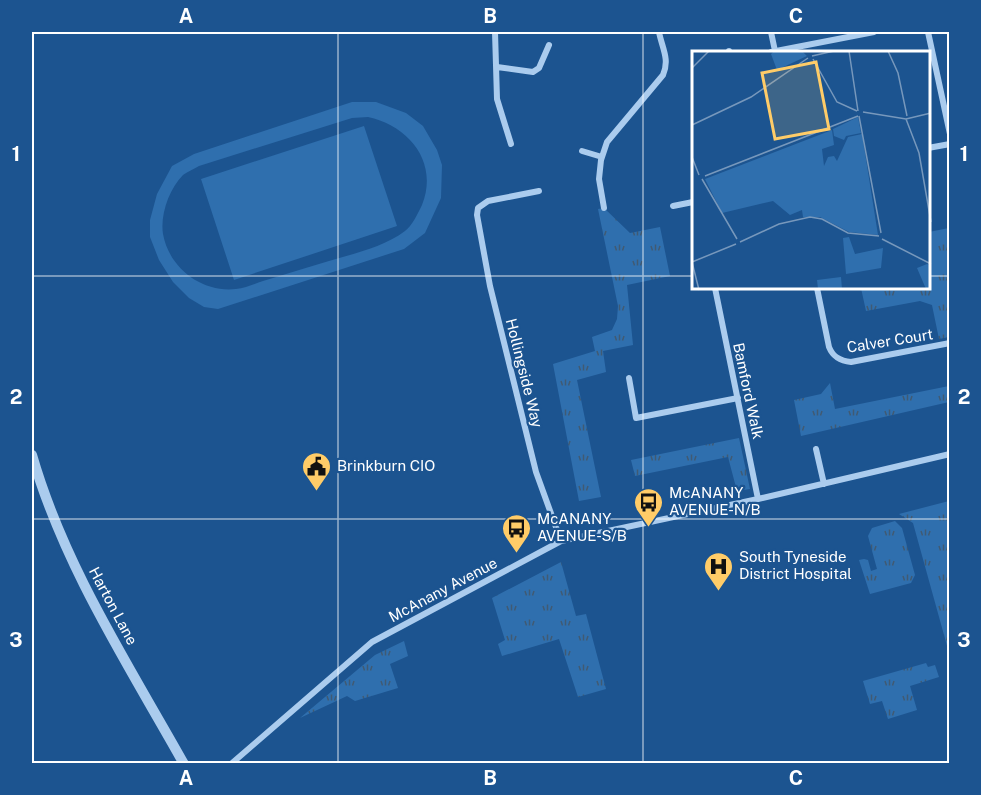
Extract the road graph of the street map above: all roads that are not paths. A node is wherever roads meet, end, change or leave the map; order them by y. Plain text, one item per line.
1 (495, 32) edge
2 (659, 32) edge
3 (771, 32) edge
4 (827, 32) edge
5 (874, 32) edge
6 (928, 32) edge
7 (829, 40) junction
8 (549, 45) dead end
9 (773, 51) edge
10 (778, 51) edge
11 (497, 67) junction
12 (950, 134) edge
13 (511, 144) dead end
14 (950, 144) edge
15 (930, 148) edge
16 (582, 151) dead end
17 (602, 157) junction
18 (539, 191) dead end
19 (692, 202) edge
20 (673, 206) dead end
21 (604, 208) dead end
22 (715, 290) edge
23 (818, 290) edge
24 (950, 343) edge
25 (629, 378) dead end
26 (738, 398) junction
27 (816, 449) dead end
28 (950, 454) edge
29 (32, 455) edge
30 (824, 483) junction
31 (758, 499) junction
32 (561, 541) junction
33 (184, 764) edge
34 (231, 764) edge

1 - 11 street
2 - 17 street
3 - 9 street
4 - 7 street
5 - 7 street
6 - 12 street
7 - 10 street
8 - 11 street
11 - 13 street
14 - 15 street
16 - 17 street
17 - 21 street
18 - 32 street, Hollingside Way
19 - 20 street
22 - 26 street, Bamford Walk
23 - 24 street, Calver Court
25 - 26 street
26 - 31 street, Bamford Walk
27 - 30 street
28 - 30 street, McAnany Avenue
29 - 33 street, Harton Lane
30 - 31 street, McAnany Avenue
31 - 32 street, McAnany Avenue
32 - 34 street, McAnany Avenue

